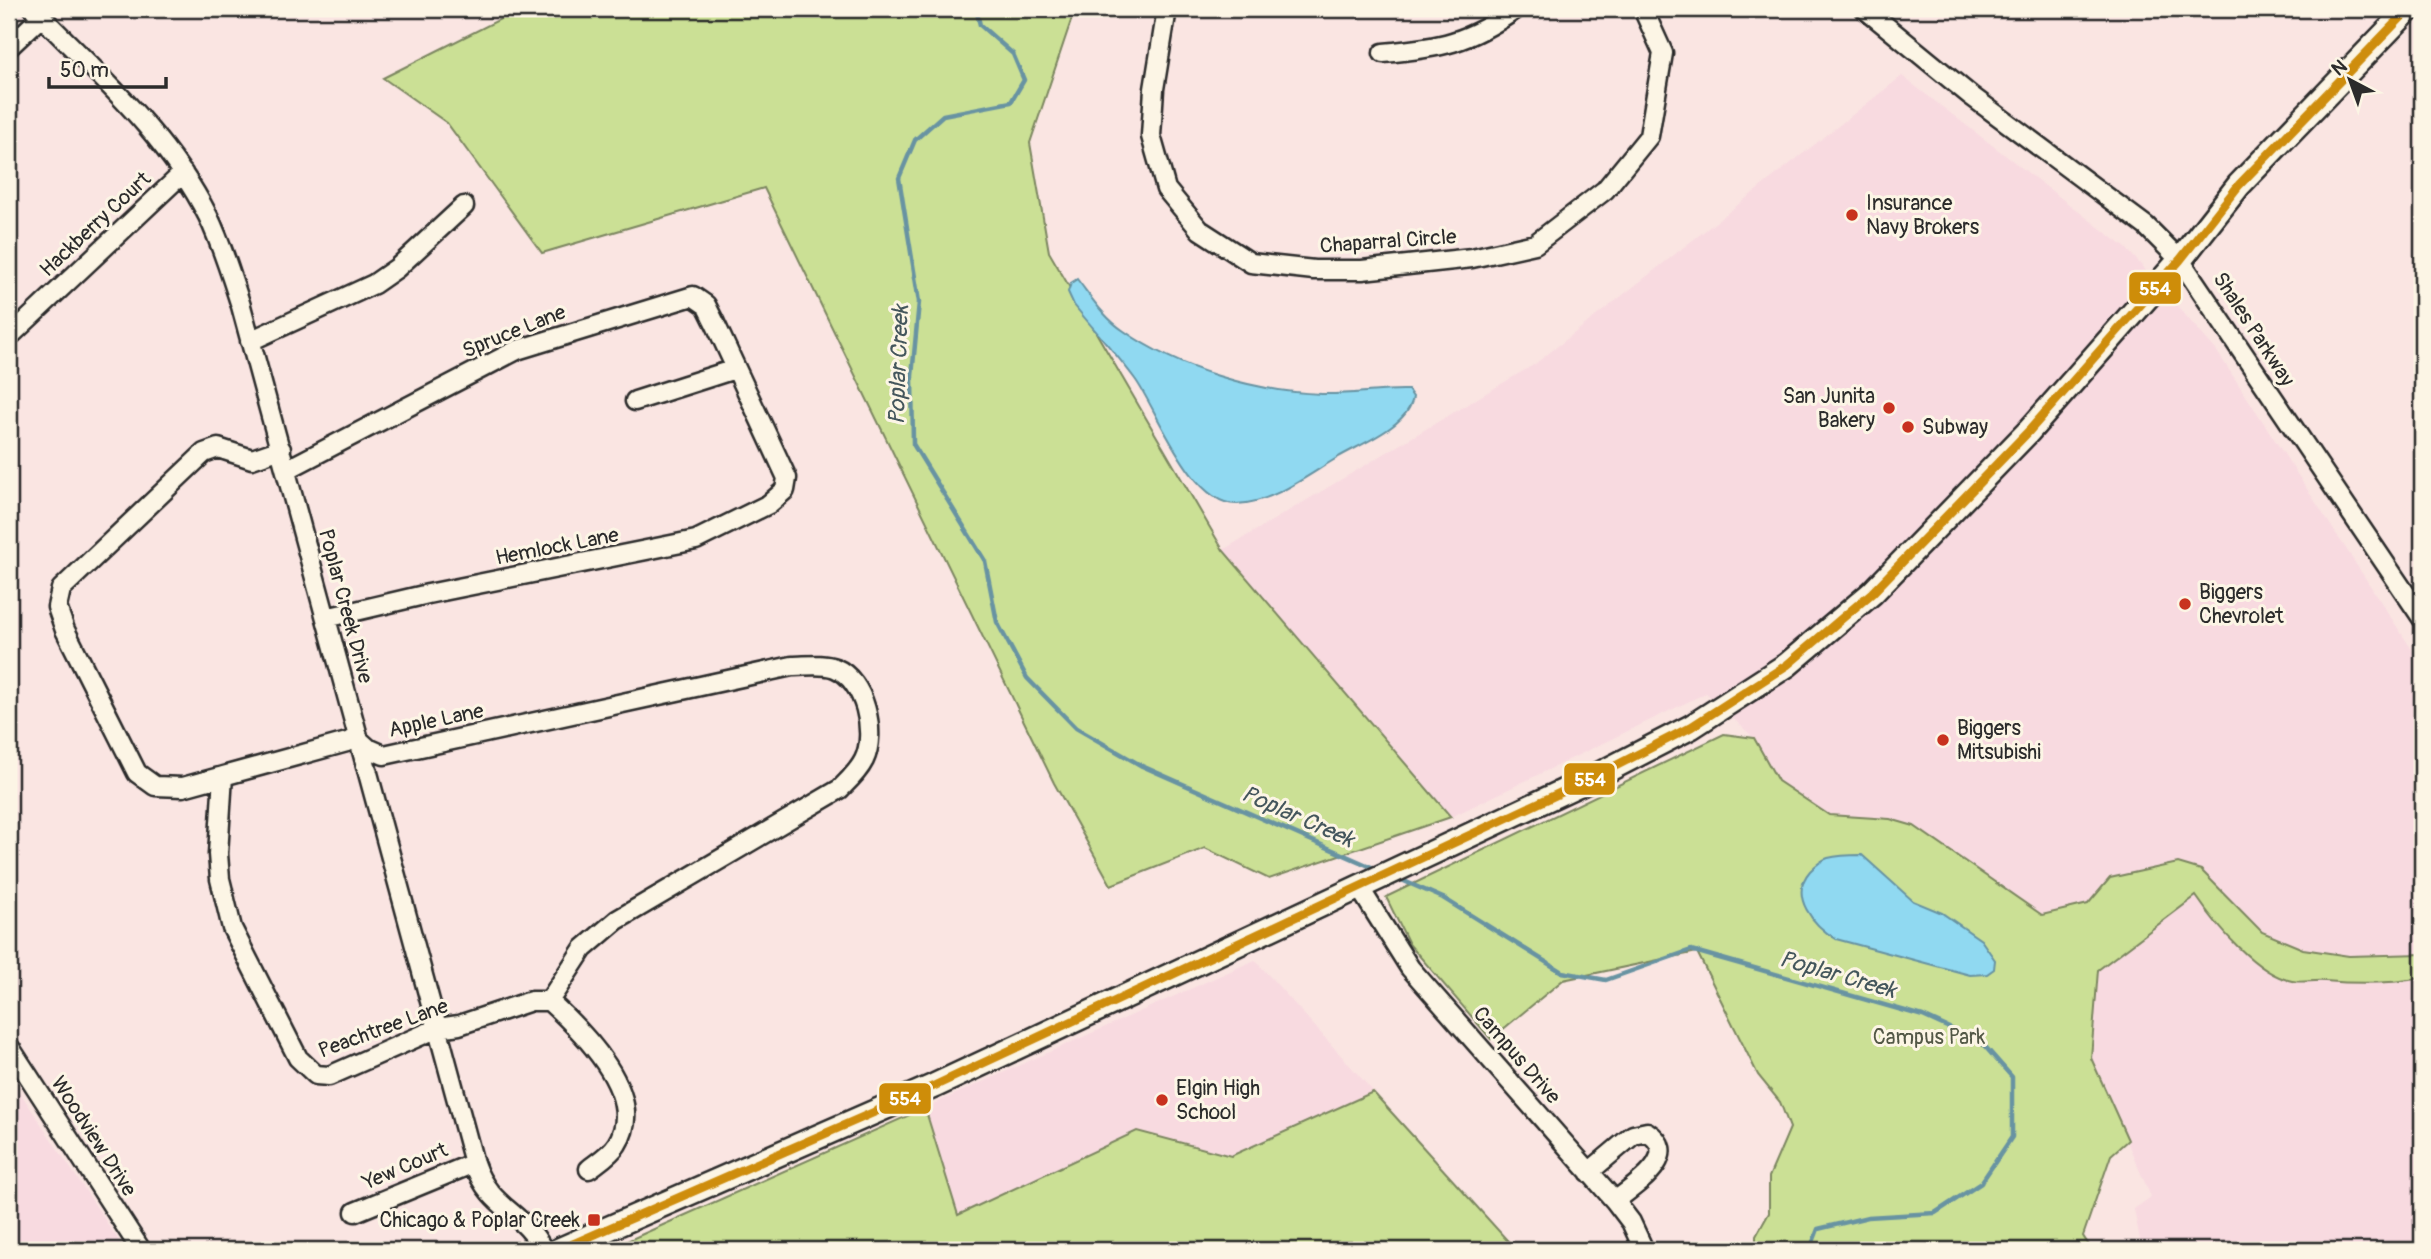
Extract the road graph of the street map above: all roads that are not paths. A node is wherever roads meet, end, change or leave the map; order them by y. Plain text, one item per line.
1 (1167, 9) edge
2 (1516, 9) edge
3 (1643, 9) edge
4 (1865, 9) edge
5 (2405, 10) edge
6 (38, 13) edge
7 (9, 47) edge
8 (1383, 53) dead end
9 (183, 173) junction
10 (464, 206) dead end
11 (2180, 260) junction
12 (9, 337) edge
13 (250, 341) junction
14 (735, 369) junction
15 (635, 401) dead end
16 (281, 449) junction
17 (286, 470) junction
18 (785, 490) joint
19 (326, 618) junction
20 (2422, 618) edge
21 (358, 739) junction
22 (223, 776) junction
23 (1359, 887) junction
24 (550, 1001) junction
25 (438, 1028) junction
26 (9, 1046) edge
27 (474, 1163) junction
28 (589, 1169) dead end
29 (1590, 1172) junction
30 (1615, 1201) junction
31 (355, 1212) dead end
32 (141, 1250) edge
33 (543, 1250) edge
34 (559, 1250) edge
35 (1644, 1250) edge

1 - 3 street, Chaparral Circle
2 - 8 street
4 - 11 street, Shales Parkway
5 - 11 main road
6 - 7 street
6 - 9 street, Poplar Creek Drive
9 - 12 street, Hackberry Court
9 - 13 street, Poplar Creek Drive
10 - 13 street
11 - 20 street, Shales Parkway
11 - 23 main road
13 - 16 street, Poplar Creek Drive
14 - 15 street
14 - 17 street, Spruce Lane
14 - 18 street, Spruce Lane
16 - 17 street, Poplar Creek Drive
16 - 22 street
17 - 19 street, Poplar Creek Drive
18 - 19 street, Hemlock Lane
19 - 21 street, Poplar Creek Drive
21 - 22 street
21 - 24 street, Apple Lane
21 - 25 street, Poplar Creek Drive
22 - 25 street, Peachtree Lane
23 - 29 street, Campus Drive
23 - 34 main road
24 - 25 street, Peachtree Lane
24 - 28 street
25 - 27 street, Poplar Creek Drive
26 - 32 street, Woodview Drive
27 - 31 street, Yew Court
27 - 33 street, Poplar Creek Drive
29 - 30 street, Campus Drive
29 - 30 street
30 - 35 street, Campus Drive

